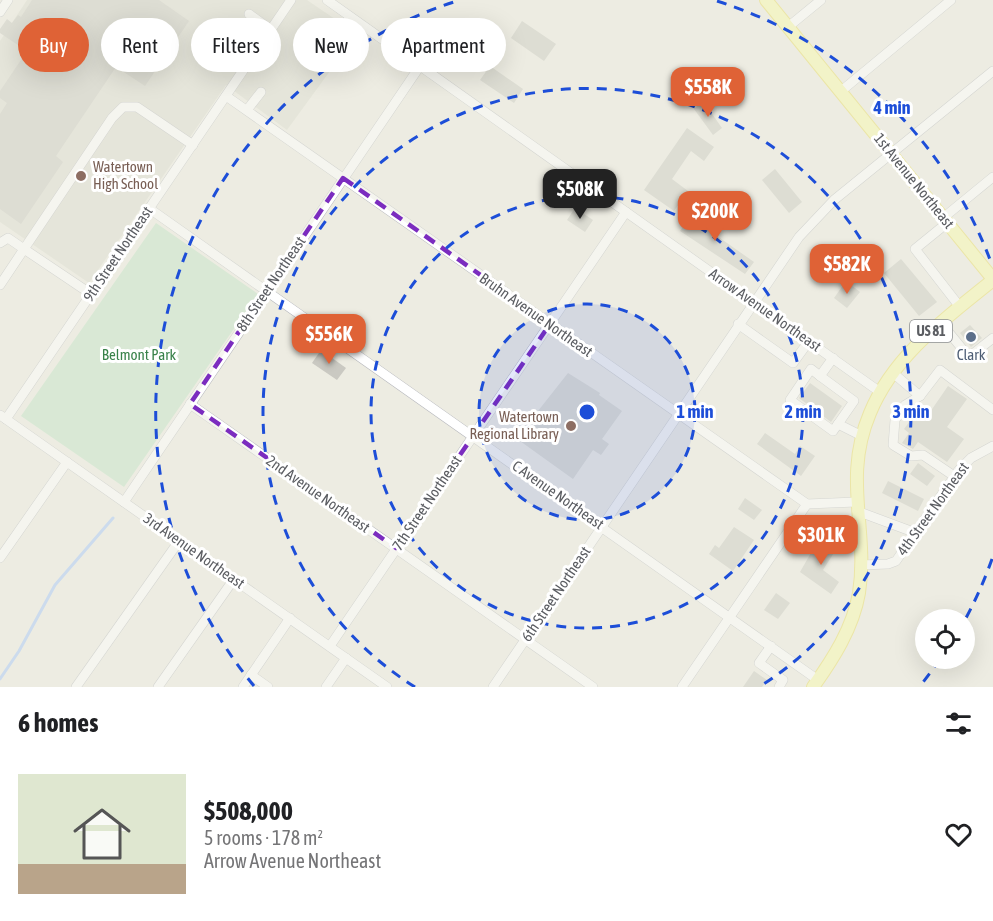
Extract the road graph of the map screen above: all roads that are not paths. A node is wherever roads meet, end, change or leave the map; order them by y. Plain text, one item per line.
1 (8, 0) edge
2 (291, 0) edge
3 (327, 0) edge
4 (766, 0) edge
5 (821, 0) edge
6 (951, 0) edge
7 (0, 12) edge
8 (249, 14) dead end
9 (350, 17) joint
10 (254, 18) edge
11 (279, 18) edge
12 (788, 27) junction
13 (381, 39) edge
14 (993, 71) edge
15 (242, 72) edge
16 (416, 72) edge
17 (428, 72) edge
18 (261, 92) dead end
19 (840, 92) junction
20 (226, 96) junction
21 (247, 111) junction
22 (193, 145) junction
23 (891, 154) junction
24 (993, 177) edge
25 (343, 178) junction
26 (150, 209) junction
27 (626, 212) junction
28 (945, 221) junction
29 (0, 243) edge
30 (24, 249) junction
31 (993, 280) edge
32 (0, 285) edge
33 (266, 291) junction
34 (91, 294) junction
35 (753, 302) junction
36 (960, 307) junction
37 (941, 322) junction
38 (550, 324) junction
39 (738, 324) junction
40 (993, 338) edge
41 (808, 341) junction
42 (832, 358) junction
43 (893, 373) junction
44 (820, 376) junction
45 (880, 392) junction
46 (920, 396) junction
47 (189, 404) junction
48 (993, 410) edge
49 (677, 415) junction
50 (3, 417) edge
51 (838, 424) junction
52 (473, 436) junction
53 (862, 436) junction
54 (993, 446) edge
55 (67, 462) junction
56 (954, 476) junction
57 (124, 502) junction
58 (807, 504) junction
59 (856, 507) junction
60 (602, 525) junction
61 (916, 533) junction
62 (179, 541) junction
63 (396, 549) junction
64 (0, 558) edge
65 (861, 565) junction
66 (234, 579) junction
67 (729, 617) junction
68 (290, 618) junction
69 (525, 640) junction
70 (330, 646) junction
71 (771, 646) junction
72 (346, 658) junction
73 (251, 675) junction
74 (815, 683) edge
75 (76, 687) edge
76 (158, 687) edge
77 (243, 687) edge
78 (268, 687) edge
79 (326, 687) edge
80 (387, 687) edge
81 (493, 687) edge
82 (593, 687) edge
83 (682, 687) edge
84 (779, 687) edge

1 - 7 street
2 - 11 street, 9th Street Northeast
3 - 9 street, Arrow Avenue Northeast
4 - 12 main road, 1st Avenue Northeast
5 - 12 street
6 - 19 street
8 - 10 street
9 - 13 street, Arrow Avenue Northeast
12 - 19 main road, 1st Avenue Northeast
14 - 23 street, 6th Street Northeast
15 - 20 street, 9th Street Northeast
16 - 25 street, 8th Street Northeast
17 - 27 street, Arrow Avenue Northeast
18 - 21 street
19 - 23 main road, 1st Avenue Northeast
20 - 21 street, Bruhn Avenue Northeast
20 - 22 street, 9th Street Northeast
21 - 25 street, Bruhn Avenue Northeast
22 - 26 street, 9th Street Northeast
22 - 30 street
23 - 28 main road, 1st Avenue Northeast
23 - 35 street, 6th Street Northeast
24 - 28 street
25 - 33 street, 8th Street Northeast
25 - 38 street, Bruhn Avenue Northeast
26 - 33 street, C Avenue Northeast
26 - 34 street, 9th Street Northeast
27 - 35 street, Arrow Avenue Northeast
27 - 38 street, 7th Street Northeast
28 - 31 main road, 1st Avenue Northeast
28 - 36 street
29 - 30 street
30 - 32 street
30 - 34 street
31 - 36 main road, US 81
33 - 47 street, 8th Street Northeast
33 - 52 street, C Avenue Northeast
34 - 50 street, 9th Street Northeast
35 - 39 street, 6th Street Northeast
35 - 41 street, Arrow Avenue Northeast
36 - 37 main road, US 81
37 - 40 street
37 - 43 main road, US 81
38 - 49 street, Bruhn Avenue Northeast
38 - 52 street, 7th Street Northeast
39 - 41 street
39 - 49 street, 6th Street Northeast
41 - 42 street, Arrow Avenue Northeast
42 - 44 street
42 - 45 street, Arrow Avenue Northeast
43 - 45 main road, US 81
43 - 46 street
44 - 51 street
44 - 51 street
45 - 53 main road, US 81
46 - 48 street
46 - 56 street
47 - 57 street, 8th Street Northeast
47 - 63 street, 2nd Avenue Northeast
49 - 58 street, Bruhn Avenue Northeast
49 - 60 street, 6th Street Northeast
50 - 55 street, 3rd Avenue Northeast
51 - 53 street
52 - 60 street, C Avenue Northeast
52 - 63 street, 7th Street Northeast
53 - 59 main road, US 81
54 - 56 street, 4th Street Northeast
55 - 57 street, 3rd Avenue Northeast
55 - 64 street
56 - 61 street, 4th Street Northeast
57 - 62 street, 3rd Avenue Northeast
58 - 59 street
58 - 67 street
59 - 61 street
59 - 65 main road, US 81
60 - 67 street, C Avenue Northeast
60 - 69 street, 6th Street Northeast
61 - 65 street, 4th Street Northeast
62 - 66 street, 3rd Avenue Northeast
62 - 75 street
63 - 69 street, 2nd Avenue Northeast
63 - 70 street, 7th Street Northeast
65 - 74 main road, US 81
66 - 68 street, 3rd Avenue Northeast
66 - 76 street
67 - 71 street, C Avenue Northeast
67 - 83 street
68 - 70 street, 3rd Avenue Northeast
68 - 73 street
69 - 81 street, 6th Street Northeast
69 - 82 street, 2nd Avenue Northeast
70 - 72 street, 3rd Avenue Northeast
71 - 74 street, C Avenue Northeast
71 - 84 street
72 - 79 street
72 - 80 street, 3rd Avenue Northeast
73 - 77 street
73 - 78 street

